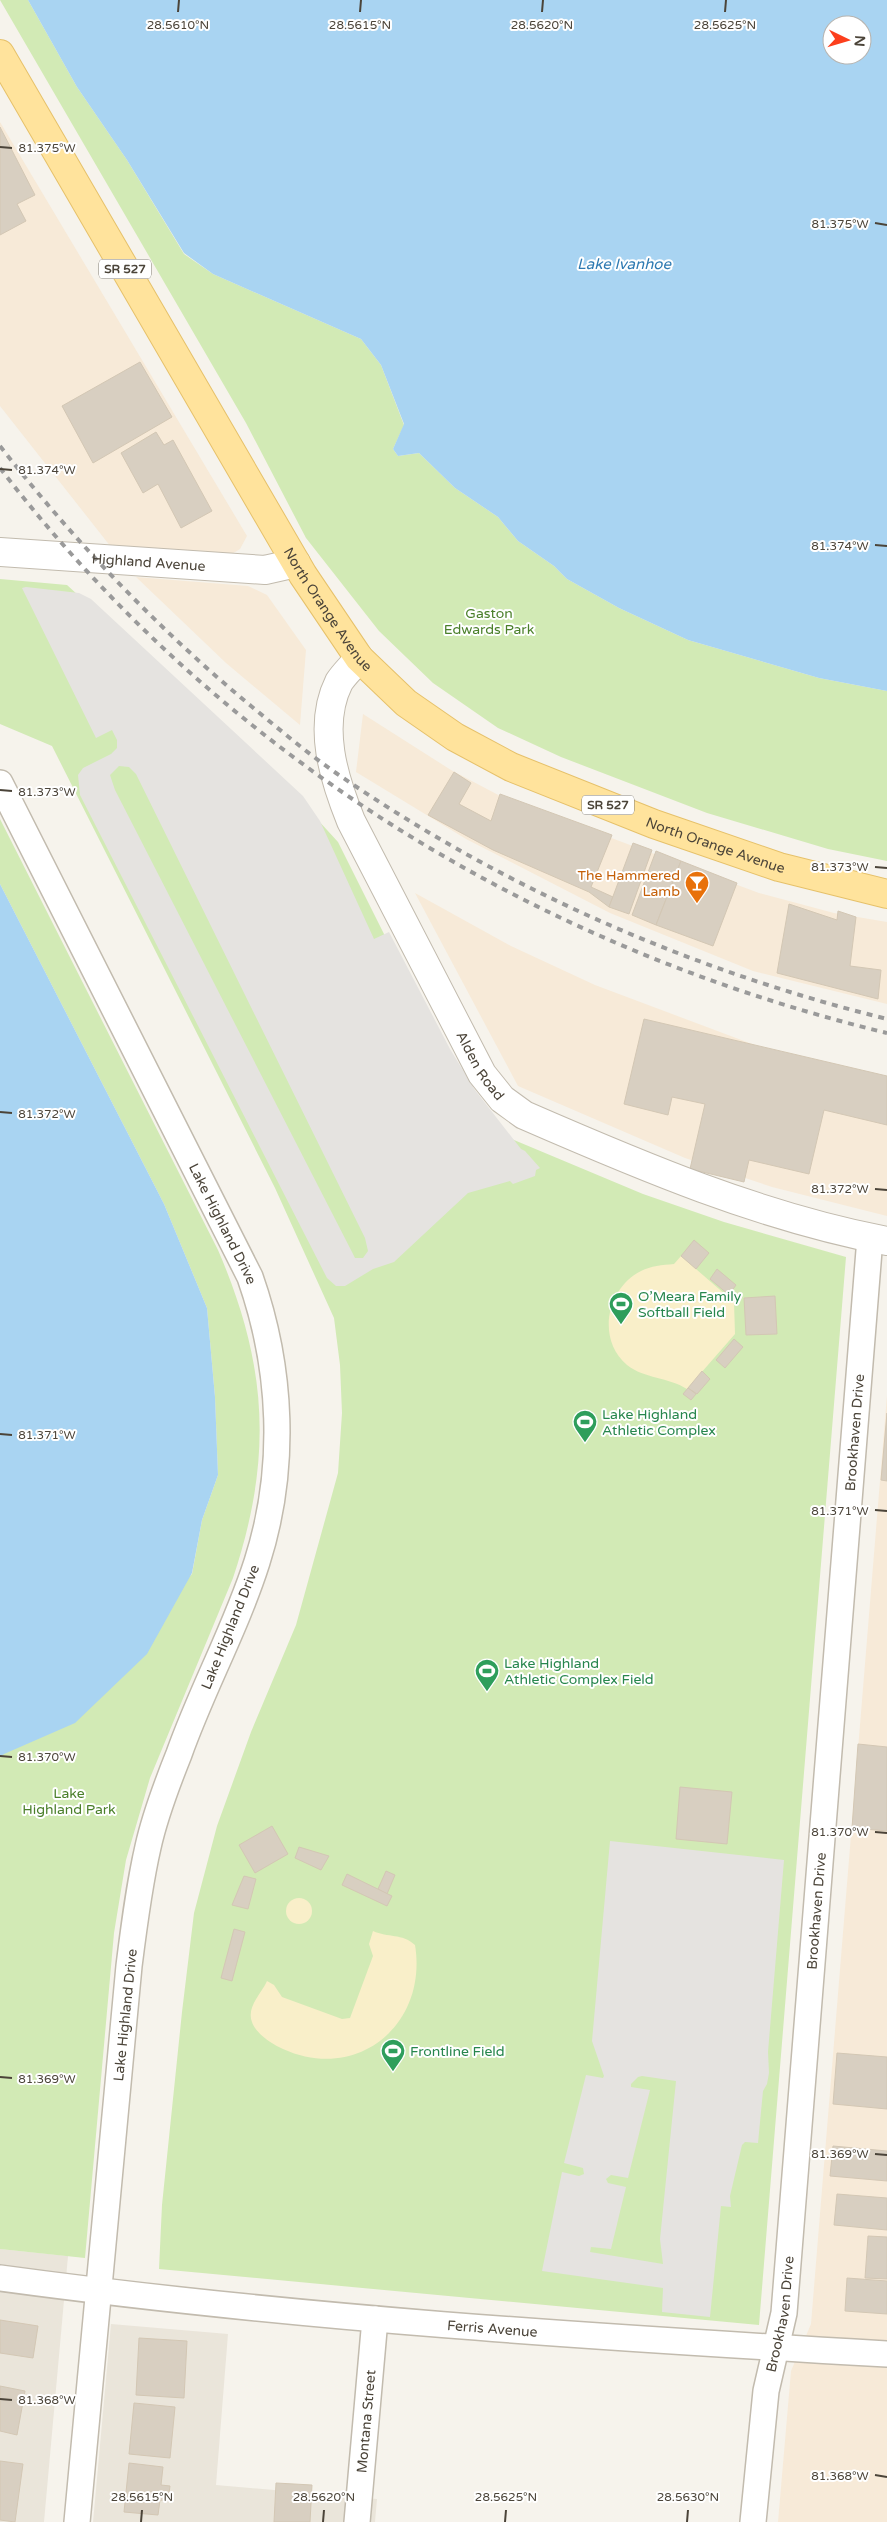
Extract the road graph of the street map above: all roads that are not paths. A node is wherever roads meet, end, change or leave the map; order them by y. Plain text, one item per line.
1 (0, 54) edge
2 (0, 552) edge
3 (296, 564) junction
4 (359, 658) junction
5 (0, 783) edge
6 (887, 894) edge
7 (878, 1240) edge
8 (0, 2278) edge
9 (99, 2292) junction
10 (375, 2319) junction
11 (775, 2348) junction
12 (887, 2354) edge
13 (77, 2522) edge
14 (357, 2522) edge
15 (753, 2522) edge

1 - 3 main road, North Orange Avenue / SR 527
2 - 3 street, Highland Avenue
3 - 4 main road, North Orange Avenue / SR 527
4 - 6 main road, North Orange Avenue / SR 527
4 - 7 street, Alden Road
5 - 9 street, Lake Highland Drive
7 - 11 street, Brookhaven Drive
8 - 9 street, Ferris Avenue
9 - 10 street, Ferris Avenue
9 - 13 street, Lake Highland Drive
10 - 11 street, Ferris Avenue
10 - 14 street, Montana Street
11 - 12 street, Ferris Avenue
11 - 15 street, Brookhaven Drive

